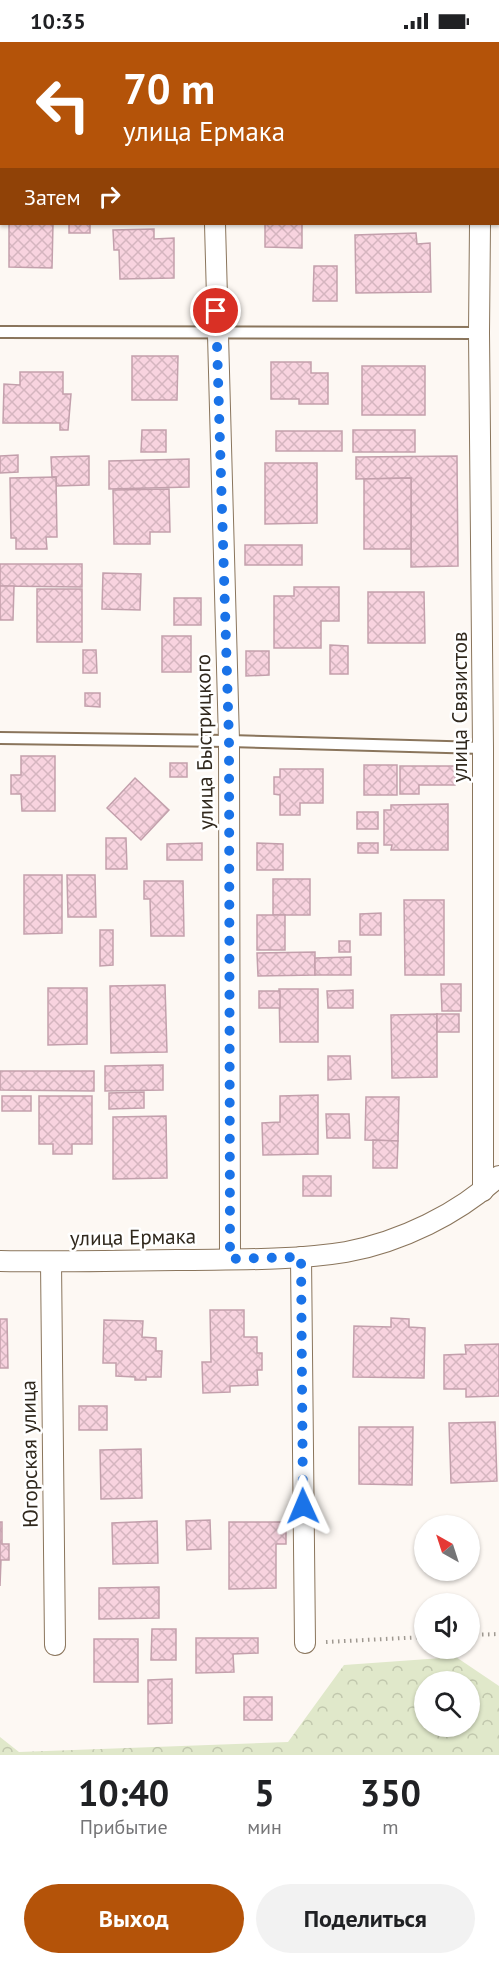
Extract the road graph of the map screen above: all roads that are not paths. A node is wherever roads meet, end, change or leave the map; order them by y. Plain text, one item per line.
1 (214, 225) edge
2 (480, 225) edge
3 (0, 332) edge
4 (216, 333) junction
5 (479, 333) junction
6 (0, 738) edge
7 (229, 741) junction
8 (483, 748) junction
9 (499, 1176) edge
10 (483, 1191) junction
11 (301, 1257) junction
12 (230, 1259) junction
13 (0, 1261) edge
14 (51, 1262) junction
15 (305, 1643) road end
16 (55, 1645) dead end

1 - 4 street, улица Быстрицкого
2 - 5 street, улица Связистов
3 - 4 lane
4 - 5 lane
4 - 7 street, улица Быстрицкого
5 - 8 street, улица Связистов
6 - 7 lane
7 - 8 lane
7 - 12 street, улица Быстрицкого
8 - 10 street, улица Связистов
9 - 10 street, улица Ермака
10 - 11 street, улица Ермака
11 - 12 street, улица Ермака
11 - 15 street
12 - 14 street, улица Ермака
13 - 14 street, улица Ермака
14 - 16 street, Югорская улица

